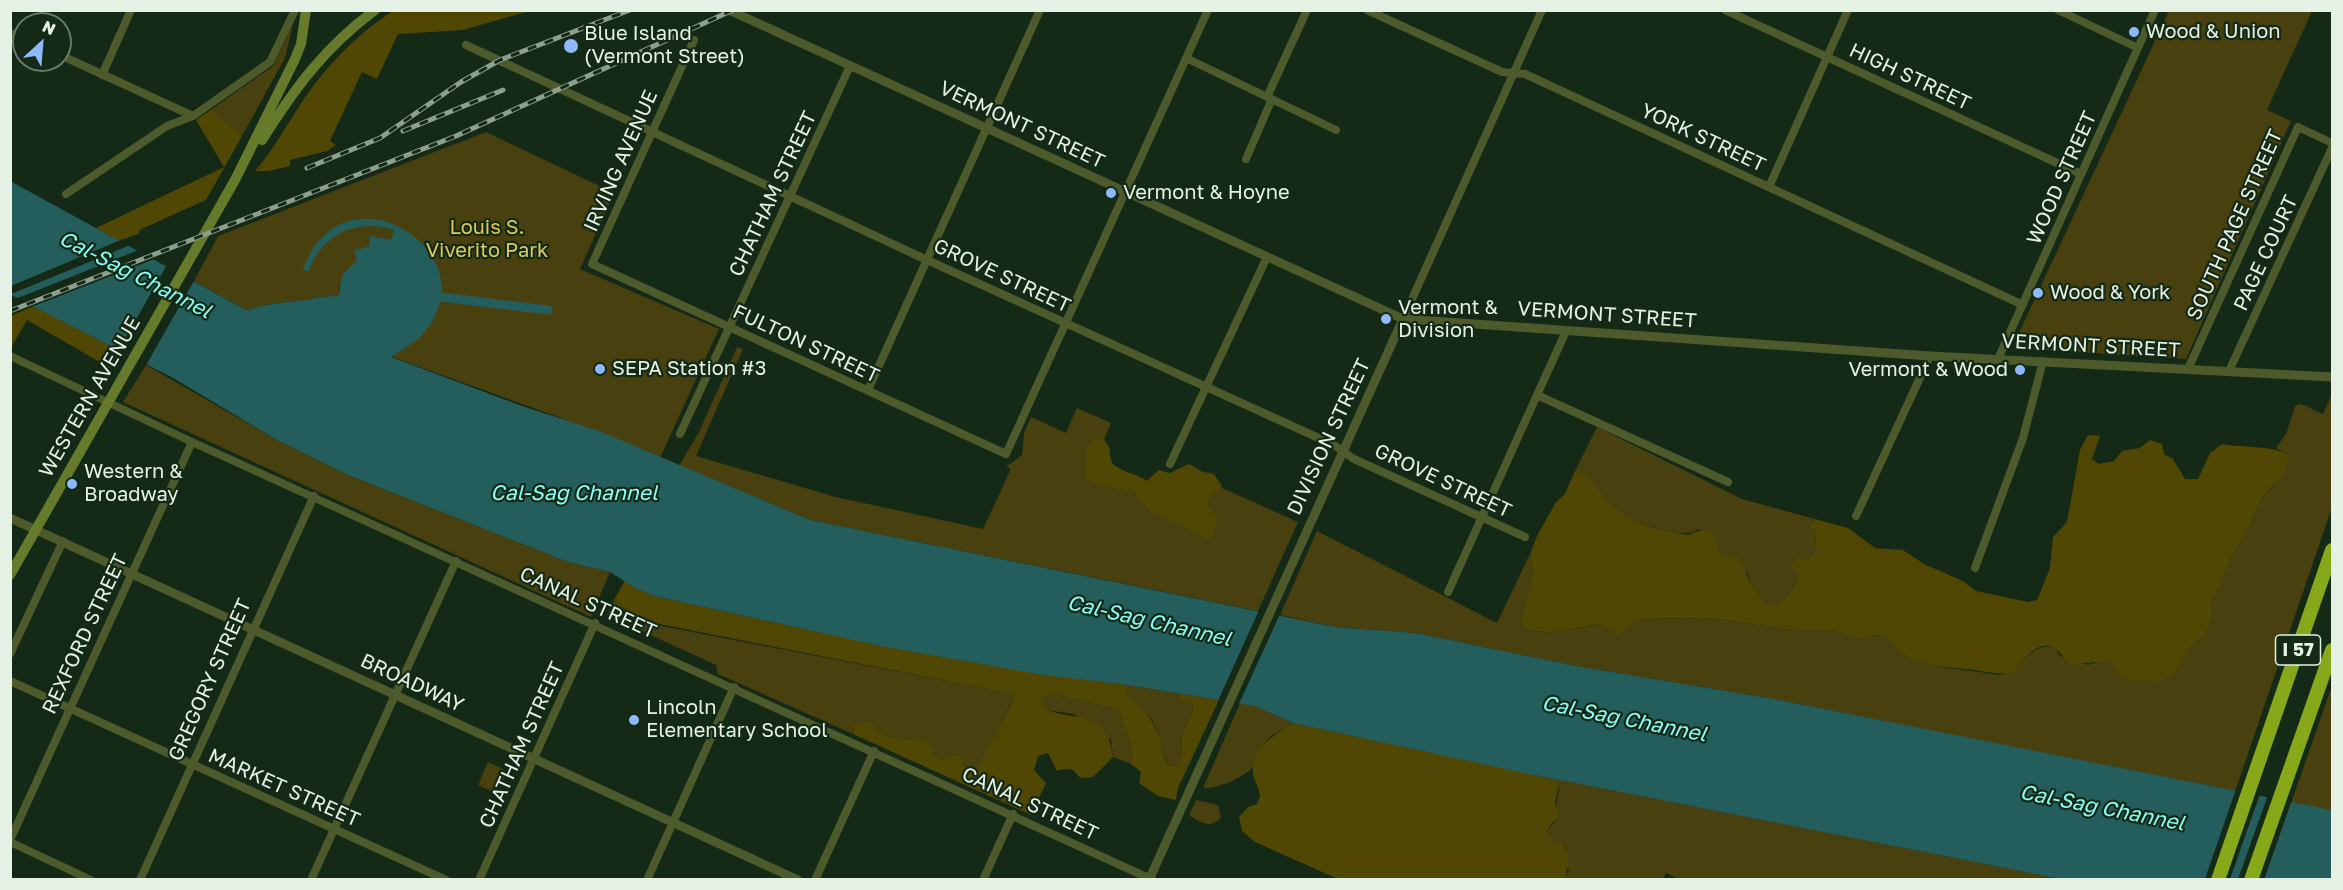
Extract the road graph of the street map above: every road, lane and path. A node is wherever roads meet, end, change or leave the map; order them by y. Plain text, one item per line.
1 (131, 10) edge
2 (295, 10) edge
3 (306, 10) edge
4 (375, 10) edge
5 (729, 10) edge
6 (1040, 10) edge
7 (1208, 10) edge
8 (1307, 10) edge
9 (1367, 10) edge
10 (1542, 10) edge
11 (1725, 10) edge
12 (1848, 10) edge
13 (2058, 10) edge
14 (2155, 10) edge
15 (694, 40) dead end
16 (466, 45) dead end
17 (2138, 48) junction
18 (1827, 57) junction
19 (1186, 58) junction
20 (72, 61) edge
21 (850, 66) junction
22 (1514, 73) junction
23 (102, 75) junction
24 (1270, 98) junction
25 (193, 116) junction
26 (986, 128) junction
27 (1336, 130) dead end
28 (652, 132) junction
29 (2332, 143) edge
30 (256, 144) junction
31 (2332, 148) edge
32 (1246, 159) dead end
33 (2081, 174) junction
34 (1769, 187) junction
35 (1125, 192) junction
36 (66, 194) dead end
37 (791, 196) junction
38 (1267, 257) junction
39 (927, 260) junction
40 (592, 264) joint
41 (2023, 305) junction
42 (1403, 320) junction
43 (1065, 323) junction
44 (730, 327) junction
45 (1566, 331) junction
46 (10, 356) edge
47 (1930, 356) junction
48 (1998, 359) junction
49 (2043, 361) junction
50 (2188, 369) junction
51 (2229, 371) junction
52 (2332, 376) edge
53 (1205, 387) junction
54 (868, 390) junction
55 (1537, 394) junction
56 (681, 434) dead end
57 (192, 442) junction
58 (1343, 452) junction
59 (1170, 464) dead end
60 (1728, 482) dead end
61 (314, 496) junction
62 (1856, 516) dead end
63 (1481, 517) junction
64 (10, 518) edge
65 (1525, 537) dead end
66 (63, 541) junction
67 (2332, 550) edge
68 (456, 561) junction
69 (1975, 568) dead end
70 (132, 573) junction
71 (10, 574) edge
72 (1448, 592) dead end
73 (595, 623) junction
74 (253, 630) junction
75 (2332, 650) edge
76 (10, 654) edge
77 (10, 681) edge
78 (734, 687) junction
79 (396, 695) junction
80 (69, 708) junction
81 (874, 751) junction
82 (534, 758) junction
83 (192, 765) junction
84 (1013, 814) junction
85 (672, 821) junction
86 (335, 829) junction
87 (10, 841) edge
88 (92, 879) edge
89 (140, 879) edge
90 (311, 879) edge
91 (446, 879) edge
92 (479, 879) edge
93 (646, 879) edge
94 (798, 879) edge
95 (815, 879) edge
96 (983, 879) edge
97 (1151, 879) edge
98 (2218, 879) edge
99 (2251, 879) edge

1 - 23 street
2 - 25 street
3 - 30 main road
4 - 30 main road
5 - 21 street, VERMONT STREET
6 - 26 street
7 - 19 street
8 - 24 street
9 - 22 street, YORK STREET
10 - 22 street, DIVISION STREET
11 - 18 street, HIGH STREET
12 - 18 street
13 - 17 street
14 - 17 street, WOOD STREET
15 - 28 street, IRVING AVENUE
16 - 28 street, GROVE STREET
17 - 33 street, WOOD STREET
18 - 33 street, HIGH STREET
18 - 34 street
19 - 24 street
19 - 35 street
20 - 23 street
21 - 26 street, VERMONT STREET
21 - 37 street, CHATHAM STREET
22 - 34 street, YORK STREET
22 - 42 street, DIVISION STREET
23 - 25 street
24 - 27 street
24 - 32 street
25 - 36 street
26 - 35 street, VERMONT STREET
26 - 39 street
28 - 37 street, GROVE STREET
28 - 40 street, IRVING AVENUE
29 - 50 street, SOUTH PAGE STREET
30 - 71 main road, WESTERN AVENUE
31 - 51 street, PAGE COURT
33 - 41 street, WOOD STREET
34 - 41 street, YORK STREET
35 - 38 street, VERMONT STREET
35 - 43 street
37 - 39 street, GROVE STREET
37 - 44 street, CHATHAM STREET
38 - 42 street, VERMONT STREET
38 - 53 street
39 - 43 street, GROVE STREET
39 - 54 street
40 - 44 street, FULTON STREET
41 - 48 street, WOOD STREET
42 - 45 street, VERMONT STREET
42 - 58 street, DIVISION STREET
43 - 53 street, GROVE STREET
43 - 54 street, FULTON STREET
44 - 54 street, FULTON STREET
44 - 56 street, CHATHAM STREET
45 - 47 street, VERMONT STREET
45 - 55 street
46 - 57 street, CANAL STREET
47 - 48 street, VERMONT STREET
47 - 62 street
48 - 49 street, VERMONT STREET
49 - 50 street, VERMONT STREET
49 - 69 street
50 - 51 street, VERMONT STREET
51 - 52 street, VERMONT STREET
53 - 58 street, GROVE STREET
53 - 59 street
55 - 60 street
55 - 63 street
57 - 61 street, CANAL STREET
57 - 70 street, REXFORD STREET
58 - 63 street, GROVE STREET
58 - 97 street, DIVISION STREET
61 - 68 street, CANAL STREET
61 - 74 street, GREGORY STREET
63 - 65 street, GROVE STREET
63 - 72 street
64 - 66 street, BROADWAY
66 - 70 street, BROADWAY
66 - 76 street
67 - 98 highway, I 57
68 - 73 street, CANAL STREET
68 - 79 street
70 - 74 street, BROADWAY
70 - 80 street, REXFORD STREET
73 - 78 street, CANAL STREET
73 - 82 street, CHATHAM STREET
74 - 79 street, BROADWAY
74 - 83 street, GREGORY STREET
75 - 99 highway, I 57
77 - 80 street, MARKET STREET
78 - 81 street, CANAL STREET
78 - 85 street
79 - 82 street, BROADWAY
79 - 86 street
80 - 83 street, MARKET STREET
80 - 87 street, REXFORD STREET
81 - 84 street, CANAL STREET
81 - 95 street
82 - 85 street, BROADWAY
82 - 92 street, CHATHAM STREET
83 - 86 street, MARKET STREET
83 - 89 street, GREGORY STREET
84 - 96 street
84 - 97 street, CANAL STREET
85 - 93 street
85 - 94 street, BROADWAY
86 - 90 street
86 - 91 street, MARKET STREET
87 - 88 street

